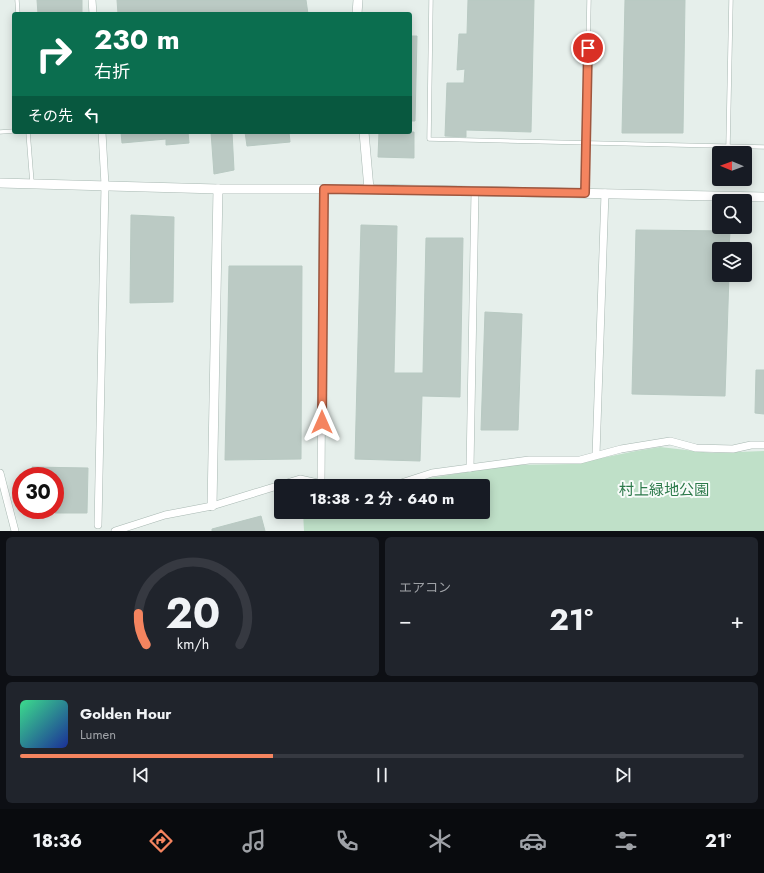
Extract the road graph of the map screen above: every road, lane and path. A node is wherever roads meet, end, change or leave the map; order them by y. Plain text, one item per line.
1 (17, 0) edge
2 (92, 0) edge
3 (358, 0) edge
4 (431, 0) edge
5 (589, 0) edge
6 (731, 0) edge
7 (18, 12) edge
8 (93, 12) edge
9 (357, 12) edge
10 (12, 131) edge
11 (0, 132) edge
12 (28, 134) edge
13 (102, 134) edge
14 (364, 134) edge
15 (586, 144) junction
16 (728, 146) joint
17 (752, 147) edge
18 (764, 147) edge
19 (0, 183) edge
20 (32, 185) junction
21 (105, 185) junction
22 (218, 188) junction
23 (324, 189) junction
24 (369, 189) junction
25 (475, 191) junction
26 (585, 193) junction
27 (605, 193) junction
28 (764, 197) edge
29 (764, 445) edge
30 (596, 455) junction
31 (470, 468) junction
32 (0, 473) edge
33 (321, 479) edge
34 (414, 479) edge
35 (274, 487) edge
36 (212, 506) junction
37 (98, 525) dead end
38 (15, 531) edge
39 (115, 531) edge

1 - 7 lane
2 - 8 street
3 - 9 street
4 - 15 lane
5 - 15 lane
6 - 16 lane
10 - 11 lane
12 - 20 lane
13 - 21 street
14 - 24 street
15 - 16 lane
15 - 26 lane
17 - 18 lane
19 - 20 street
20 - 21 street
21 - 22 street
21 - 37 street
22 - 23 street
22 - 36 street
23 - 24 street
23 - 33 street
24 - 25 street
25 - 26 street
25 - 31 street
26 - 27 street
27 - 28 street
27 - 30 street
29 - 30 street
30 - 31 street
31 - 34 street
32 - 38 street
35 - 36 street
36 - 39 street

